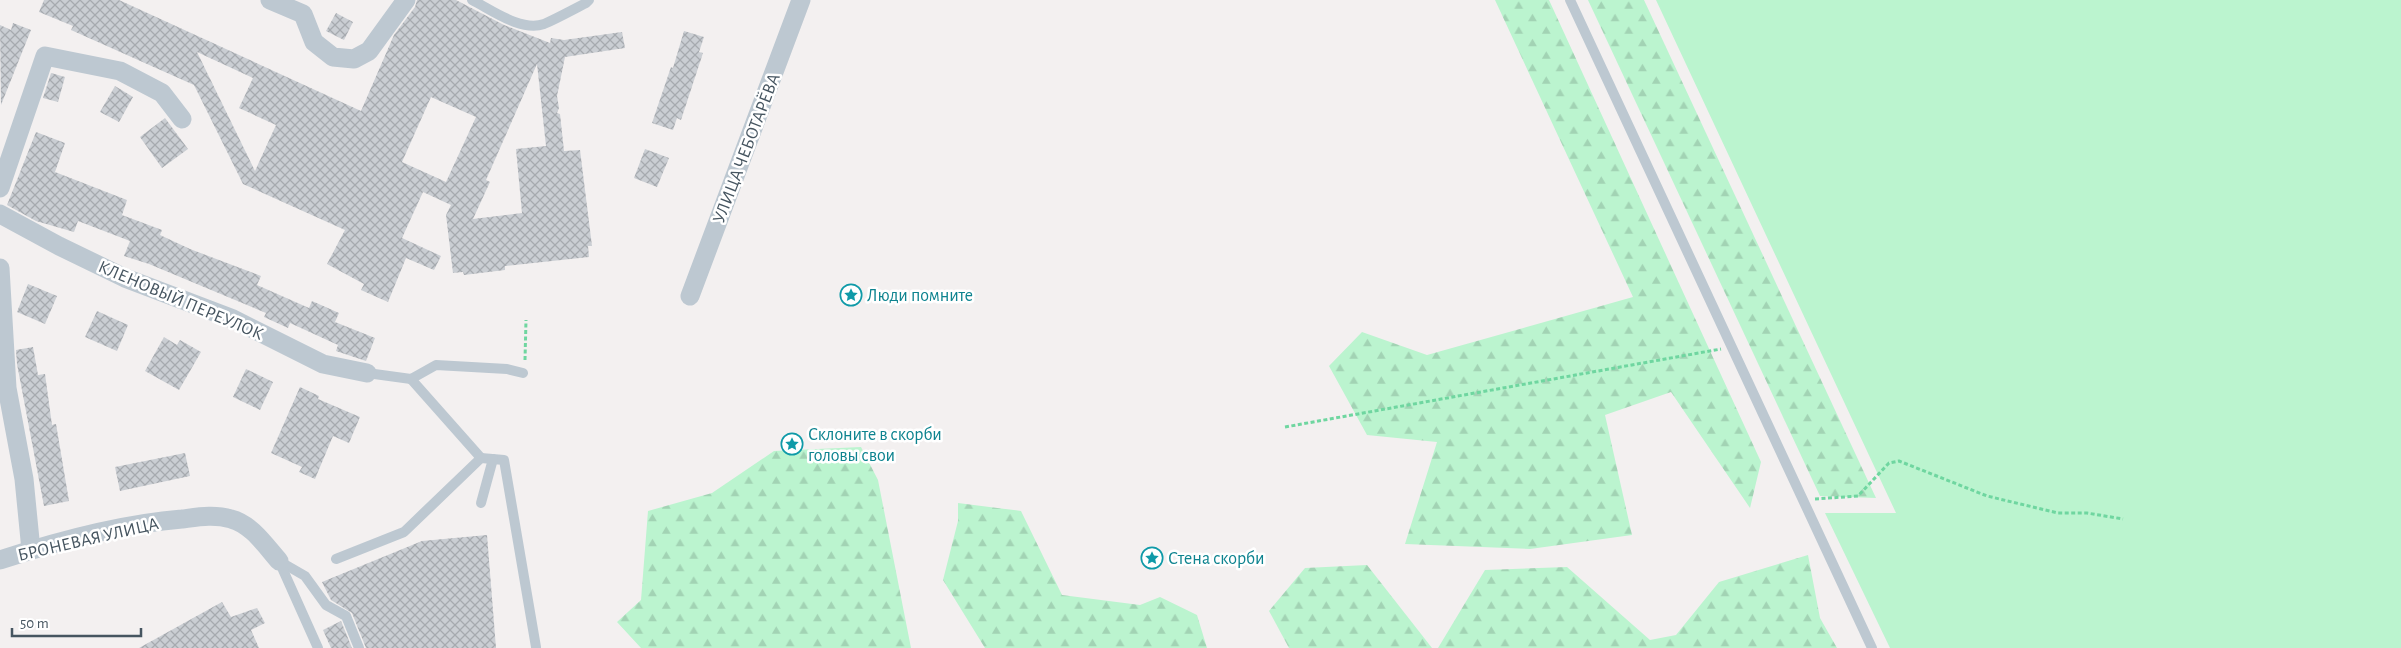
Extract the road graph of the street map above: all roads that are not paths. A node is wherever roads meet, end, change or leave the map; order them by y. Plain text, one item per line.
1 (270, 0) edge
2 (406, 0) edge
3 (472, 0) edge
4 (589, 0) edge
5 (801, 0) edge
6 (1570, 0) edge
7 (182, 119) dead end
8 (0, 188) edge
9 (0, 214) edge
10 (0, 268) edge
11 (690, 296) dead end
12 (367, 373) joint
13 (524, 373) road end
14 (411, 379) junction
15 (481, 458) junction
16 (493, 459) junction
17 (481, 503) dead end
18 (31, 550) junction
19 (336, 559) dead end
20 (0, 560) edge
21 (279, 561) junction
22 (536, 646) dead end
23 (318, 648) edge
24 (359, 648) edge
25 (1872, 648) edge

1 - 2 street
3 - 4 lane
5 - 11 street, УЛИЦА ЧЕБОТАРЁВА
6 - 25 lane
7 - 8 street
9 - 12 street, КЛЕНОВЫЙ ПЕРЕУЛОК
10 - 18 street
12 - 14 lane
13 - 14 lane
14 - 15 lane
15 - 16 lane
15 - 19 lane
16 - 17 lane
16 - 22 lane
18 - 20 street, БРОНЕВАЯ УЛИЦА
18 - 21 street, БРОНЕВАЯ УЛИЦА
21 - 23 lane
21 - 24 lane

